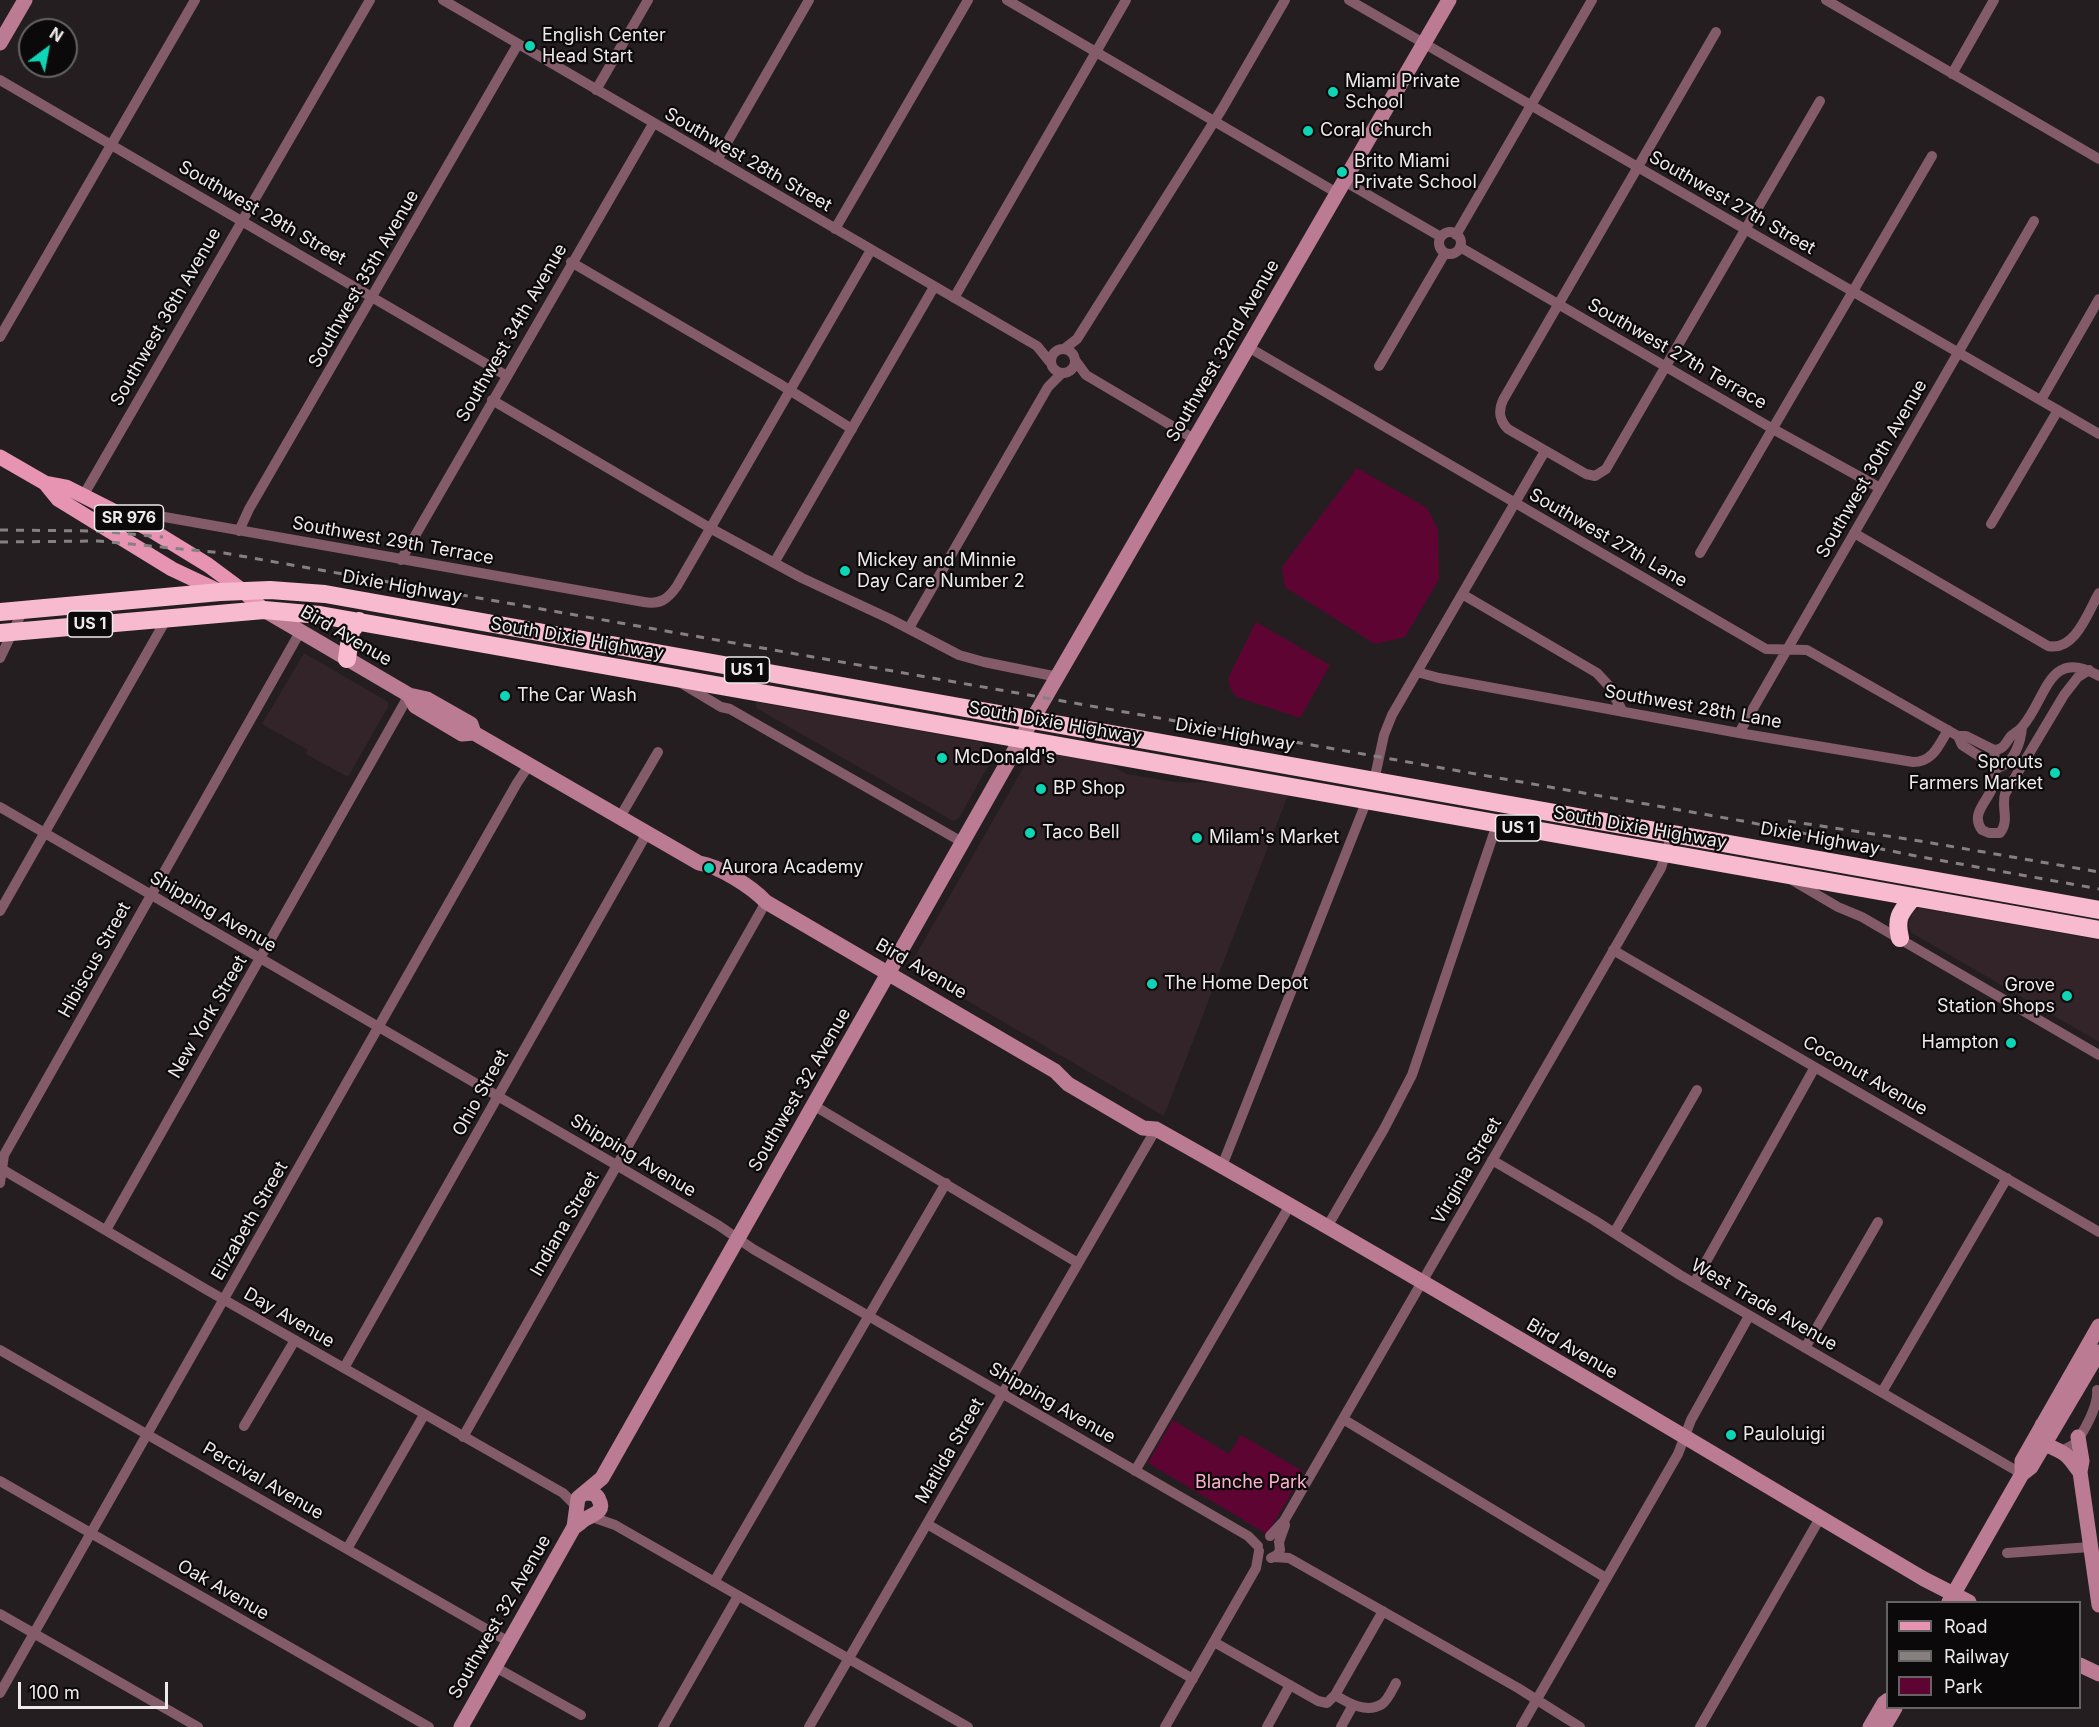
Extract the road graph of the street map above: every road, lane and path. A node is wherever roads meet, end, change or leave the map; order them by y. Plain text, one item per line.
1 (25, 0) edge
2 (195, 0) edge
3 (370, 0) edge
4 (443, 0) edge
5 (648, 0) edge
6 (809, 0) edge
7 (968, 0) edge
8 (1007, 0) edge
9 (1126, 0) edge
10 (1285, 0) edge
11 (1349, 0) edge
12 (1449, 0) edge
13 (1592, 0) edge
14 (1826, 0) edge
15 (1994, 0) edge
16 (1716, 32) dead end
17 (0, 43) edge
18 (518, 44) junction
19 (1424, 44) junction
20 (1096, 52) junction
21 (1952, 74) junction
22 (0, 80) edge
23 (596, 90) junction
24 (1820, 101) dead end
25 (1531, 106) junction
26 (1214, 121) junction
27 (652, 124) junction
28 (111, 145) junction
29 (1932, 156) dead end
30 (2099, 159) edge
31 (717, 160) junction
32 (1638, 167) junction
33 (1341, 187) junction
34 (2034, 220) dead end
35 (241, 221) junction
36 (1745, 229) junction
37 (835, 230) junction
38 (1456, 235) junction
39 (1441, 237) junction
40 (1460, 247) junction
41 (871, 250) junction
42 (1445, 253) junction
43 (571, 262) junction
44 (934, 287) junction
45 (1852, 292) junction
46 (373, 297) junction
47 (954, 298) junction
48 (2099, 299) edge
49 (1559, 305) junction
50 (0, 337) edge
51 (1036, 346) junction
52 (1248, 347) junction
53 (1958, 352) junction
54 (1067, 354) junction
55 (1379, 366) dead end
56 (1667, 366) junction
57 (1058, 369) junction
58 (1086, 375) junction
59 (507, 376) junction
60 (790, 390) junction
61 (492, 400) junction
62 (2041, 400) junction
63 (2058, 410) junction
64 (852, 429) junction
65 (1773, 429) junction
66 (2099, 434) edge
67 (1194, 439) junction
68 (1545, 451) junction
69 (0, 457) edge
70 (45, 483) junction
71 (1880, 488) junction
72 (83, 495) junction
73 (1515, 503) junction
74 (119, 513) junction
75 (1991, 524) dead end
76 (710, 528) junction
77 (239, 531) junction
78 (1854, 533) junction
79 (1700, 553) dead end
80 (401, 560) junction
81 (774, 563) junction
82 (243, 591) junction
83 (220, 592) junction
84 (2099, 593) edge
85 (1462, 594) junction
86 (23, 610) junction
87 (264, 610) junction
88 (0, 612) edge
89 (167, 617) junction
90 (359, 621) junction
91 (909, 628) junction
92 (7, 632) edge
93 (300, 632) junction
94 (1787, 650) junction
95 (0, 658) edge
96 (347, 659) junction
97 (1418, 672) junction
98 (2094, 673) edge
99 (671, 677) junction
100 (1058, 677) junction
101 (730, 687) junction
102 (409, 695) junction
103 (730, 710) junction
104 (1623, 712) junction
105 (1032, 721) junction
106 (2022, 727) junction
107 (1738, 733) junction
108 (1953, 733) junction
109 (1021, 739) junction
110 (1994, 750) junction
111 (658, 752) dead end
112 (530, 765) junction
113 (1995, 766) junction
114 (1374, 781) junction
115 (1367, 800) junction
116 (0, 807) edge
117 (620, 818) junction
118 (1497, 824) junction
119 (45, 832) junction
120 (647, 833) junction
121 (1672, 834) junction
122 (962, 842) junction
123 (1667, 854) junction
124 (1784, 874) junction
125 (151, 895) junction
126 (1913, 897) junction
127 (766, 902) junction
128 (2099, 910) edge
129 (0, 911) edge
130 (2099, 930) edge
131 (1900, 938) junction
132 (1613, 950) junction
133 (260, 958) junction
134 (889, 973) junction
135 (379, 1027) junction
136 (2099, 1055) edge
137 (1815, 1067) junction
138 (1697, 1090) dead end
139 (498, 1096) junction
140 (813, 1105) junction
141 (1156, 1129) junction
142 (1492, 1160) junction
143 (617, 1165) junction
144 (1222, 1166) junction
145 (1, 1169) edge
146 (2007, 1178) junction
147 (946, 1183) junction
148 (0, 1184) edge
149 (1290, 1205) junction
150 (1878, 1222) dead end
151 (1327, 1227) junction
152 (106, 1230) junction
153 (2099, 1232) edge
154 (1614, 1233) junction
155 (738, 1238) junction
156 (1078, 1263) junction
157 (1421, 1282) junction
158 (1694, 1283) junction
159 (224, 1300) junction
160 (869, 1316) junction
161 (1749, 1316) junction
162 (2099, 1326) edge
163 (295, 1340) junction
164 (1805, 1348) junction
165 (0, 1350) edge
166 (2099, 1352) edge
167 (344, 1368) junction
168 (2085, 1376) junction
169 (2098, 1390) edge
170 (1882, 1392) junction
171 (1003, 1393) junction
172 (2096, 1411) edge
173 (424, 1415) junction
174 (1343, 1419) junction
175 (2042, 1425) junction
176 (244, 1426) dead end
177 (147, 1434) junction
178 (463, 1437) junction
179 (1684, 1437) junction
180 (2078, 1437) junction
181 (2045, 1445) junction
182 (2061, 1451) junction
183 (1135, 1470) junction
184 (2079, 1472) junction
185 (2022, 1474) junction
186 (0, 1481) edge
187 (587, 1505) junction
188 (1820, 1518) junction
189 (927, 1524) junction
190 (91, 1533) junction
191 (1269, 1543) junction
192 (2090, 1547) junction
193 (347, 1549) junction
194 (2007, 1553) dead end
195 (1272, 1557) junction
196 (1289, 1558) junction
197 (1256, 1569) junction
198 (1606, 1578) junction
199 (714, 1582) junction
200 (738, 1596) junction
201 (1951, 1598) edge
202 (2099, 1605) edge
203 (1383, 1611) junction
204 (0, 1614) edge
205 (34, 1633) junction
206 (509, 1642) junction
207 (1214, 1642) junction
208 (848, 1658) junction
209 (2081, 1666) edge
210 (495, 1667) junction
211 (2099, 1674) edge
212 (1193, 1679) junction
213 (1396, 1683) dead end
214 (1290, 1685) junction
215 (0, 1693) edge
216 (1335, 1695) junction
217 (1536, 1700) junction
218 (1886, 1701) edge
219 (1353, 1705) junction
220 (1894, 1709) edge
221 (581, 1715) dead end
222 (198, 1727) edge
223 (429, 1727) edge
224 (460, 1727) edge
225 (663, 1727) edge
226 (809, 1727) edge
227 (968, 1727) edge
228 (1165, 1727) edge
229 (1267, 1727) edge
230 (1341, 1727) edge
231 (1521, 1727) edge
232 (1580, 1727) edge
233 (1700, 1727) edge
234 (1870, 1727) edge
235 (1884, 1727) edge

1 - 17 street
2 - 28 street
3 - 35 street, Southwest 36th Avenue
4 - 18 street, Southwest 28th Street
5 - 23 street
6 - 31 street
7 - 37 street
8 - 20 street
9 - 20 street
10 - 26 street
11 - 19 street, Southwest 27th Street
12 - 19 street, Southwest 32nd Avenue
13 - 25 street
14 - 21 street
15 - 21 street
16 - 32 street
18 - 23 street, Southwest 28th Street
18 - 46 street, Southwest 35th Avenue
19 - 25 street, Southwest 27th Street
19 - 33 street, Southwest 32nd Avenue
20 - 26 street
20 - 47 street
21 - 30 street
22 - 28 street, Southwest 29th Street
23 - 27 street, Southwest 28th Street
24 - 36 street
25 - 32 street, Southwest 27th Street
25 - 38 street
26 - 33 street
26 - 54 street
27 - 31 street, Southwest 28th Street
27 - 43 street, Southwest 34th Avenue
28 - 35 street, Southwest 29th Street
28 - 50 street
29 - 45 street
31 - 37 street, Southwest 28th Street
32 - 36 street, Southwest 27th Street
32 - 49 street
33 - 39 street
33 - 52 street, Southwest 32nd Avenue
34 - 53 street, Southwest 30th Avenue
35 - 46 street, Southwest 29th Street
35 - 72 street, Southwest 36th Avenue
36 - 45 street, Southwest 27th Street
36 - 56 street
37 - 41 street, Southwest 28th Street
38 - 39 street
38 - 40 street
39 - 42 street
40 - 42 street
40 - 49 street, Southwest 27th Terrace
41 - 44 street, Southwest 28th Street
41 - 60 street
42 - 55 street
43 - 59 street, Southwest 34th Avenue
43 - 60 street
44 - 47 street, Southwest 28th Street
44 - 64 street
45 - 53 street, Southwest 27th Street
45 - 65 street
46 - 59 street, Southwest 29th Street
46 - 77 street, Southwest 35th Avenue
47 - 51 street, Southwest 28th Street
48 - 62 street
49 - 56 street, Southwest 27th Terrace
49 - 68 street
51 - 54 street, Southwest 28th Street
51 - 57 street, Southwest 28th Street
52 - 67 street, Southwest 32nd Avenue
52 - 73 street, Southwest 27th Lane
53 - 62 street, Southwest 27th Street
53 - 71 street, Southwest 30th Avenue
54 - 57 street
54 - 57 street
54 - 58 street
56 - 65 street, Southwest 27th Terrace
56 - 68 street
57 - 58 street
57 - 91 street
58 - 67 street
59 - 61 street, Southwest 34th Avenue
60 - 64 street
60 - 76 street
61 - 76 street
61 - 80 street, Southwest 34th Avenue
62 - 63 street, Southwest 27th Street
63 - 66 street, Southwest 27th Street
63 - 75 street
64 - 81 street
65 - 71 street, Southwest 27th Terrace
65 - 79 street
67 - 100 street, Southwest 32nd Avenue
68 - 73 street
69 - 70 main road, SR 976
70 - 72 main road, SR 976
70 - 83 main road, SR 976
71 - 78 street, Southwest 30th Avenue
72 - 74 main road, SR 976
73 - 85 street
73 - 94 street, Southwest 27th Lane
74 - 77 street, Southwest 29th Terrace
74 - 82 main road, SR 976
76 - 80 street, Southwest 29th Terrace
76 - 81 street
77 - 80 street, Southwest 29th Terrace
78 - 84 street
78 - 94 street, Southwest 30th Avenue
81 - 91 street
82 - 83 highway, Dixie Highway / US 1
82 - 87 main road
82 - 105 highway, Dixie Highway / US 1
83 - 86 highway, US 1
83 - 87 main road, SR 976
85 - 97 street
85 - 104 street
86 - 88 highway, US 1
86 - 92 street
87 - 89 highway, South Dixie Highway / US 1
87 - 90 highway, South Dixie Highway / US 1
87 - 93 street, Bird Avenue
89 - 92 highway, South Dixie Highway / US 1
89 - 119 street
90 - 96 highway
90 - 99 highway, South Dixie Highway / US 1
91 - 100 street
92 - 95 street
93 - 96 street, Bird Avenue
93 - 125 street, Hibiscus Street
94 - 107 street, Southwest 30th Avenue
94 - 108 street, Southwest 27th Lane
96 - 102 street, Bird Avenue
97 - 104 street, Southwest 28th Lane
97 - 114 street
98 - 106 street
98 - 113 street
99 - 101 highway, South Dixie Highway / US 1
99 - 103 street
100 - 105 street, Southwest 32nd Avenue
101 - 103 street
101 - 109 highway, South Dixie Highway / US 1
102 - 112 street, Bird Avenue
102 - 133 street, New York Street
103 - 122 street
104 - 107 street, Southwest 28th Lane
105 - 109 street, Southwest 32 Avenue
105 - 114 highway, Dixie Highway / US 1
106 - 110 street
106 - 113 street
107 - 108 street, Southwest 28th Lane
108 - 110 street, Southwest 27th Lane
108 - 113 street, Southwest 27th Lane
109 - 115 highway, South Dixie Highway / US 1
109 - 122 street, Southwest 32 Avenue
110 - 113 street
111 - 117 street
112 - 117 street, Bird Avenue
112 - 135 street, Elizabeth Street
114 - 121 highway, Dixie Highway / US 1
115 - 118 highway, South Dixie Highway / US 1
115 - 144 street
116 - 119 street, Shipping Avenue
117 - 120 street, Bird Avenue
118 - 123 highway, South Dixie Highway / US 1
118 - 151 street
119 - 125 street, Shipping Avenue
119 - 129 street
120 - 127 street, Bird Avenue
120 - 139 street, Ohio Street
121 - 123 street, Virginia Street
121 - 128 highway, Dixie Highway / US 1
122 - 134 street, Southwest 32 Avenue
123 - 124 highway, South Dixie Highway / US 1
123 - 132 street, Virginia Street
124 - 126 highway, South Dixie Highway / US 1
124 - 131 street
125 - 133 street, Shipping Avenue
125 - 145 street, Hibiscus Street
126 - 130 highway, South Dixie Highway / US 1
126 - 131 highway
127 - 134 street, Bird Avenue
127 - 143 street, Indiana Street
131 - 136 street
132 - 137 street, Coconut Avenue
132 - 142 street, Virginia Street
133 - 135 street, Shipping Avenue
133 - 152 street, New York Street
134 - 140 street, Southwest 32 Avenue
134 - 141 street, Bird Avenue
135 - 139 street, Shipping Avenue
135 - 159 street, Elizabeth Street
137 - 146 street, Coconut Avenue
137 - 158 street
138 - 154 street
139 - 143 street, Shipping Avenue
139 - 167 street, Ohio Street
140 - 147 street
140 - 155 street, Southwest 32 Avenue
141 - 144 street, Bird Avenue
141 - 156 street, Matilda Street
142 - 154 street, West Trade Avenue
142 - 157 street, Virginia Street
143 - 155 street, Shipping Avenue
143 - 178 street, Indiana Street
144 - 149 street, Bird Avenue
145 - 148 street, Hibiscus Street
145 - 152 street, Day Avenue
146 - 153 street, Coconut Avenue
146 - 170 street
147 - 156 street
147 - 160 street
149 - 151 street, Bird Avenue
149 - 183 street
150 - 164 street
151 - 157 street, Bird Avenue
152 - 159 street, Day Avenue
154 - 158 street, West Trade Avenue
155 - 160 street, Shipping Avenue
155 - 187 street, Southwest 32 Avenue
156 - 171 street, Matilda Street
157 - 174 street, Virginia Street
157 - 179 street, Bird Avenue
158 - 161 street, West Trade Avenue
159 - 163 street, Day Avenue
159 - 177 street, Elizabeth Street
160 - 171 street, Shipping Avenue
160 - 199 street
161 - 164 street, West Trade Avenue
161 - 179 street
162 - 175 street
163 - 167 street, Day Avenue
163 - 176 street
164 - 170 street, West Trade Avenue
165 - 177 street, Percival Avenue
166 - 168 street
167 - 173 street, Day Avenue
168 - 169 street
168 - 181 street
169 - 172 street
170 - 185 street, West Trade Avenue
171 - 183 street, Shipping Avenue
171 - 189 street, Matilda Street
172 - 180 street
173 - 178 street, Day Avenue
173 - 193 street
174 - 191 street, Virginia Street
174 - 198 street
175 - 181 street
175 - 185 street
177 - 190 street, Elizabeth Street
177 - 193 street, Percival Avenue
178 - 187 street, Day Avenue
179 - 188 street, Bird Avenue
179 - 198 street
180 - 182 street
180 - 184 street
181 - 182 street
181 - 185 street
182 - 184 street
183 - 191 street, Shipping Avenue
184 - 192 street
185 - 201 street
186 - 190 street, Oak Avenue
187 - 199 street, Day Avenue
187 - 206 street, Southwest 32 Avenue
188 - 201 street, Bird Avenue
188 - 233 street
189 - 208 street, Matilda Street
189 - 212 street
190 - 205 street, Elizabeth Street
190 - 223 street, Oak Avenue
191 - 195 street
191 - 195 street
191 - 196 street
191 - 197 street, Virginia Street
192 - 194 street
192 - 202 street
193 - 206 street, Percival Avenue
195 - 196 street
195 - 197 street, Virginia Street
196 - 203 street
197 - 207 street, Virginia Street
198 - 217 street
199 - 200 street, Day Avenue
200 - 208 street, Day Avenue
200 - 225 street
203 - 216 street
203 - 217 street
204 - 205 street
205 - 215 street, Elizabeth Street
205 - 222 street
206 - 210 street, Southwest 32 Avenue
207 - 212 street, Virginia Street
207 - 214 street
208 - 226 street, Matilda Street
208 - 227 street, Day Avenue
209 - 211 street
210 - 221 street
210 - 224 street, Southwest 32 Avenue
212 - 228 street, Virginia Street
213 - 219 street
214 - 216 street
214 - 229 street
216 - 219 street
217 - 231 street
217 - 232 street
218 - 234 street
219 - 230 street
220 - 235 street

